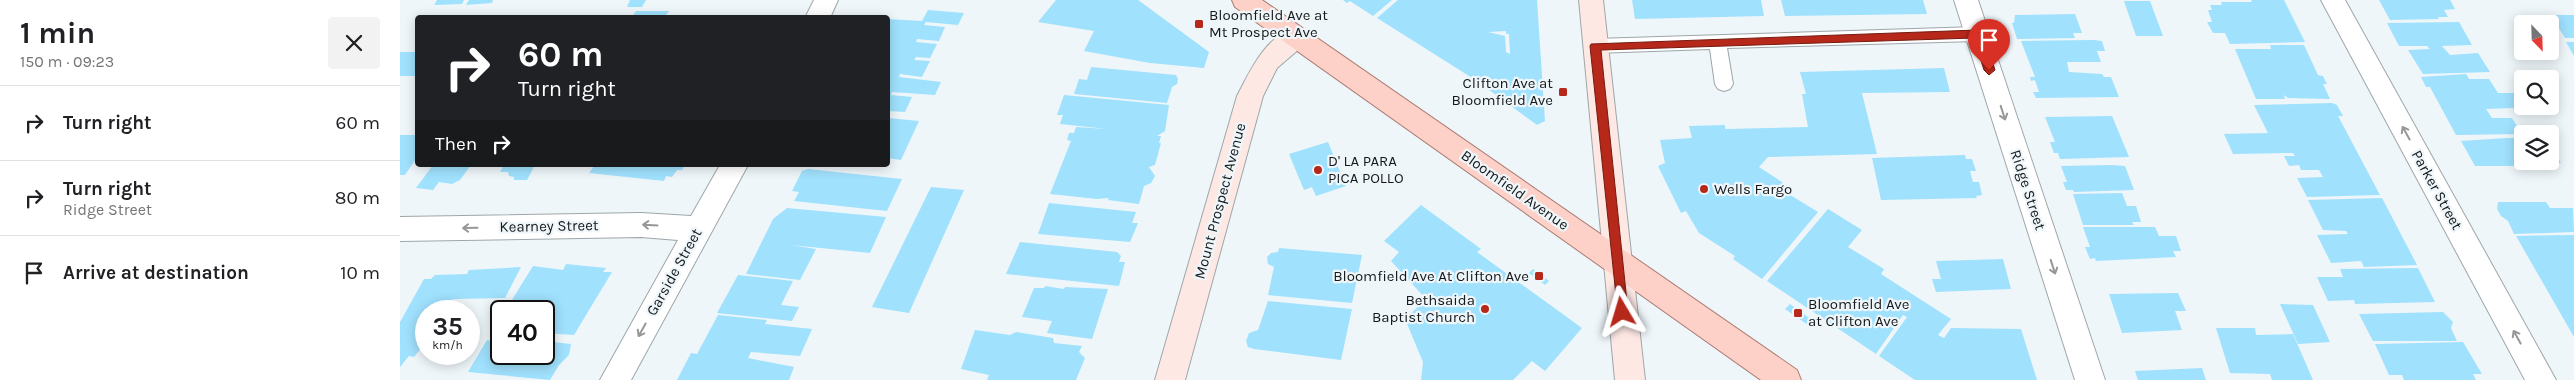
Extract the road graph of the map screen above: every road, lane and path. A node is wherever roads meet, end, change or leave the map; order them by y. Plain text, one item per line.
1 (826, 0) edge
2 (1244, 0) edge
3 (1590, 0) edge
4 (1966, 0) edge
5 (2333, 0) edge
6 (818, 15) edge
7 (1977, 34) junction
8 (1296, 37) junction
9 (1718, 43) junction
10 (1595, 46) junction
11 (1724, 84) dead end
12 (733, 167) edge
13 (400, 229) edge
14 (698, 229) junction
15 (1616, 260) junction
16 (615, 380) edge
17 (1170, 380) edge
18 (1630, 380) edge
19 (1786, 380) edge
20 (2090, 380) edge
21 (2541, 380) edge

1 - 6 street
2 - 8 main road, Bloomfield Avenue
3 - 10 main road
4 - 7 street, Ridge Street
21 -> 5 street, Parker Street
7 - 9 lane
7 -> 20 street, Ridge Street
8 - 15 main road, Bloomfield Avenue
8 - 17 main road, Mount Prospect Avenue
9 - 10 lane
9 - 11 lane
10 - 15 main road
12 - 14 street, Garside Street
14 -> 13 street, Kearney Street
14 -> 16 street, Garside Street
15 - 18 main road
15 - 19 main road, Bloomfield Avenue

